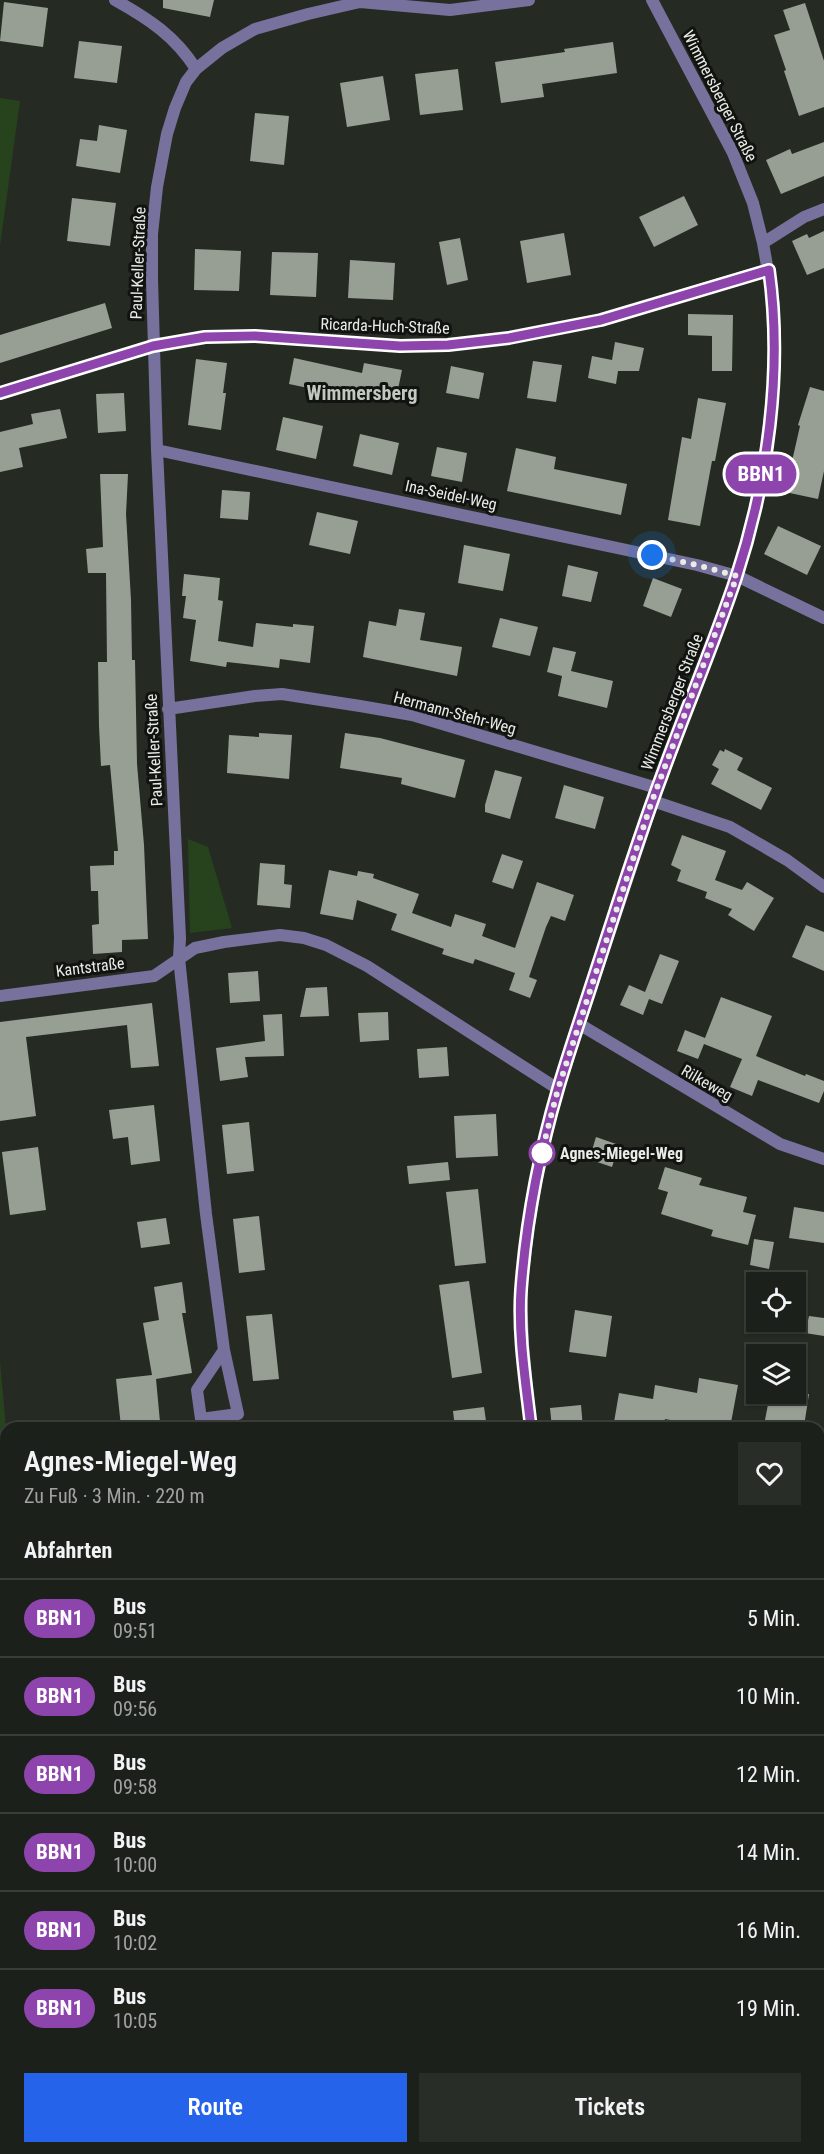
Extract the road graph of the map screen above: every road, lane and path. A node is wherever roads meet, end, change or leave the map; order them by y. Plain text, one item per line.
1 (115, 0) edge
2 (529, 0) edge
3 (652, 0) edge
4 (196, 69) junction
5 (824, 209) edge
6 (763, 243) junction
7 (769, 270) junction
8 (153, 346) junction
9 (0, 393) edge
10 (157, 450) junction
11 (737, 576) junction
12 (824, 618) edge
13 (168, 709) junction
14 (655, 795) junction
15 (824, 887) edge
16 (178, 958) junction
17 (0, 996) edge
18 (579, 1024) junction
19 (558, 1089) junction
20 (824, 1160) edge
21 (224, 1350) junction
22 (198, 1422) edge
23 (202, 1422) edge
24 (530, 1422) edge

1 - 4 street
2 - 4 street, Paul-Keller-Straße
3 - 6 street, Wimmersberger Straße
4 - 8 street, Paul-Keller-Straße
5 - 6 street
6 - 7 street, Wimmersberger Straße
7 - 8 street, Ricarda-Huch-Straße
7 - 11 street, Wimmersberger Straße
8 - 9 street, Ricarda-Huch-Straße
8 - 10 street, Paul-Keller-Straße
10 - 11 street, Ina-Seidel-Weg
10 - 13 street, Paul-Keller-Straße
11 - 12 street, Ina-Seidel-Weg
11 - 14 street, Wimmersberger Straße
13 - 14 street, Hermann-Stehr-Weg
13 - 16 street, Paul-Keller-Straße
14 - 15 street, Hermann-Stehr-Weg
14 - 18 street, Wimmersberger Straße
16 - 17 street, Kantstraße
16 - 19 street
16 - 21 street
18 - 19 street, Wimmersberger Straße
18 - 20 street, Rilkeweg
19 - 24 street, Wimmersberger Straße
21 - 22 street
21 - 23 street

